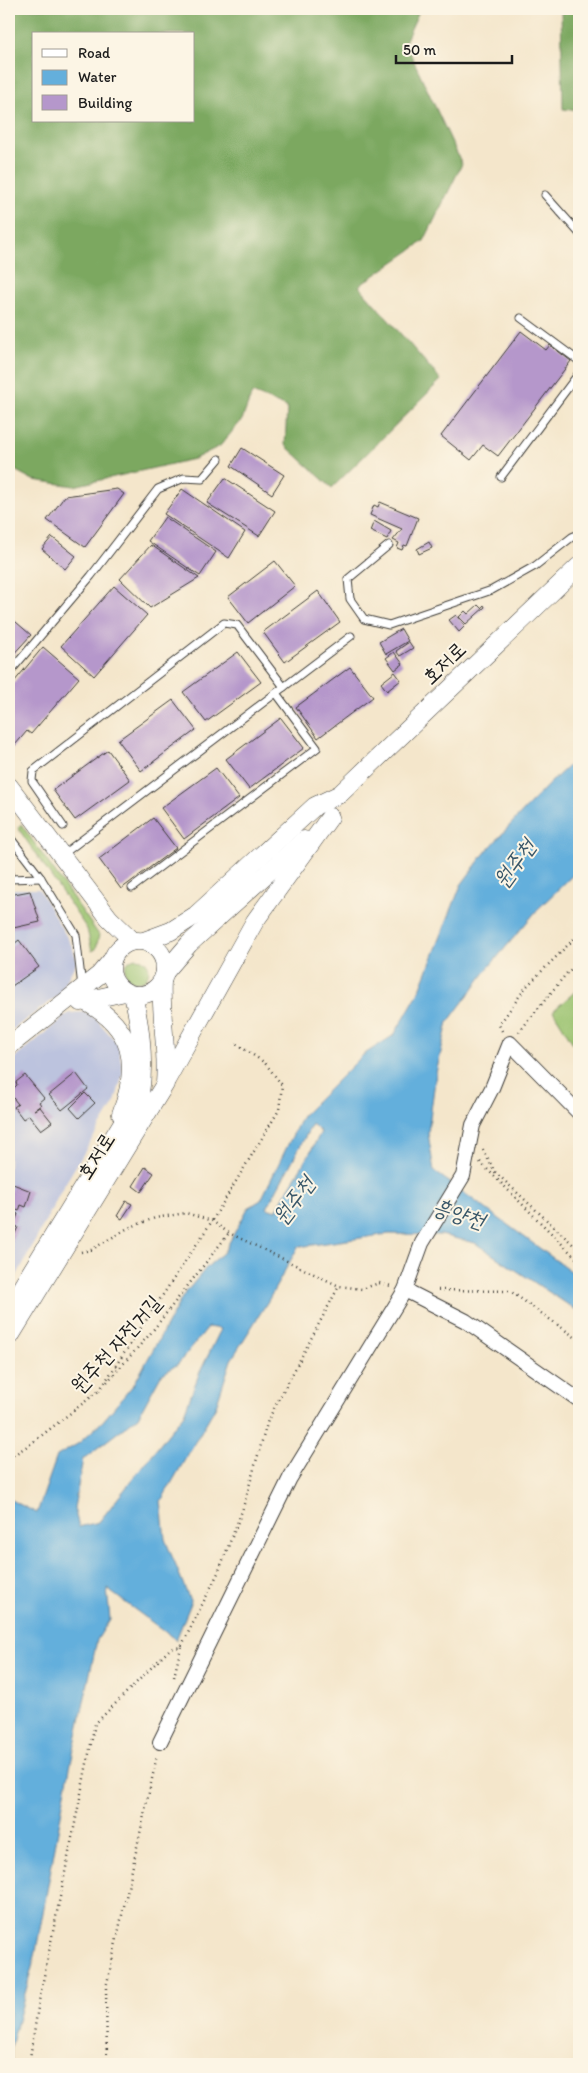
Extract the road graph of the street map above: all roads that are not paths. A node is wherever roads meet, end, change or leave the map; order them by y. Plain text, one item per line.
1 (545, 195) dead end
2 (579, 233) edge
3 (520, 318) dead end
4 (579, 361) edge
5 (579, 373) edge
6 (219, 459) dead end
7 (501, 477) dead end
8 (579, 534) edge
9 (389, 545) dead end
10 (579, 566) edge
11 (351, 636) dead end
12 (9, 673) edge
13 (284, 687) junction
14 (276, 693) junction
15 (9, 786) edge
16 (340, 794) junction
17 (14, 805) edge
18 (330, 817) junction
19 (63, 826) dead end
20 (9, 836) edge
21 (62, 855) junction
22 (41, 878) junction
23 (9, 879) edge
24 (132, 888) dead end
25 (108, 918) junction
26 (139, 941) junction
27 (113, 956) junction
28 (164, 976) junction
29 (129, 993) junction
30 (83, 995) junction
31 (9, 1046) edge
32 (164, 1084) junction
33 (579, 1113) edge
34 (109, 1143) junction
35 (405, 1290) junction
36 (9, 1308) edge
37 (9, 1338) edge
38 (579, 1400) edge
39 (160, 1742) road end

1 - 2 lane
3 - 4 lane
5 - 7 lane
6 - 12 lane
8 - 9 lane
10 - 16 street, 호저로
11 - 13 lane
13 - 14 lane
13 - 19 lane
14 - 21 lane
14 - 24 lane
15 - 17 street
16 - 18 street
16 - 26 street
17 - 21 street
18 - 28 street
18 - 32 street
20 - 22 lane
21 - 25 street
22 - 23 lane
22 - 30 lane
25 - 26 street
25 - 27 street
26 - 27 street
26 - 28 street
27 - 29 street
27 - 30 street
28 - 29 street
28 - 32 street, 호저로
29 - 30 street
29 - 34 street
30 - 31 street
30 - 34 street
32 - 37 street, 호저로
33 - 35 street
34 - 36 street, 호저로
35 - 38 street
35 - 39 street

